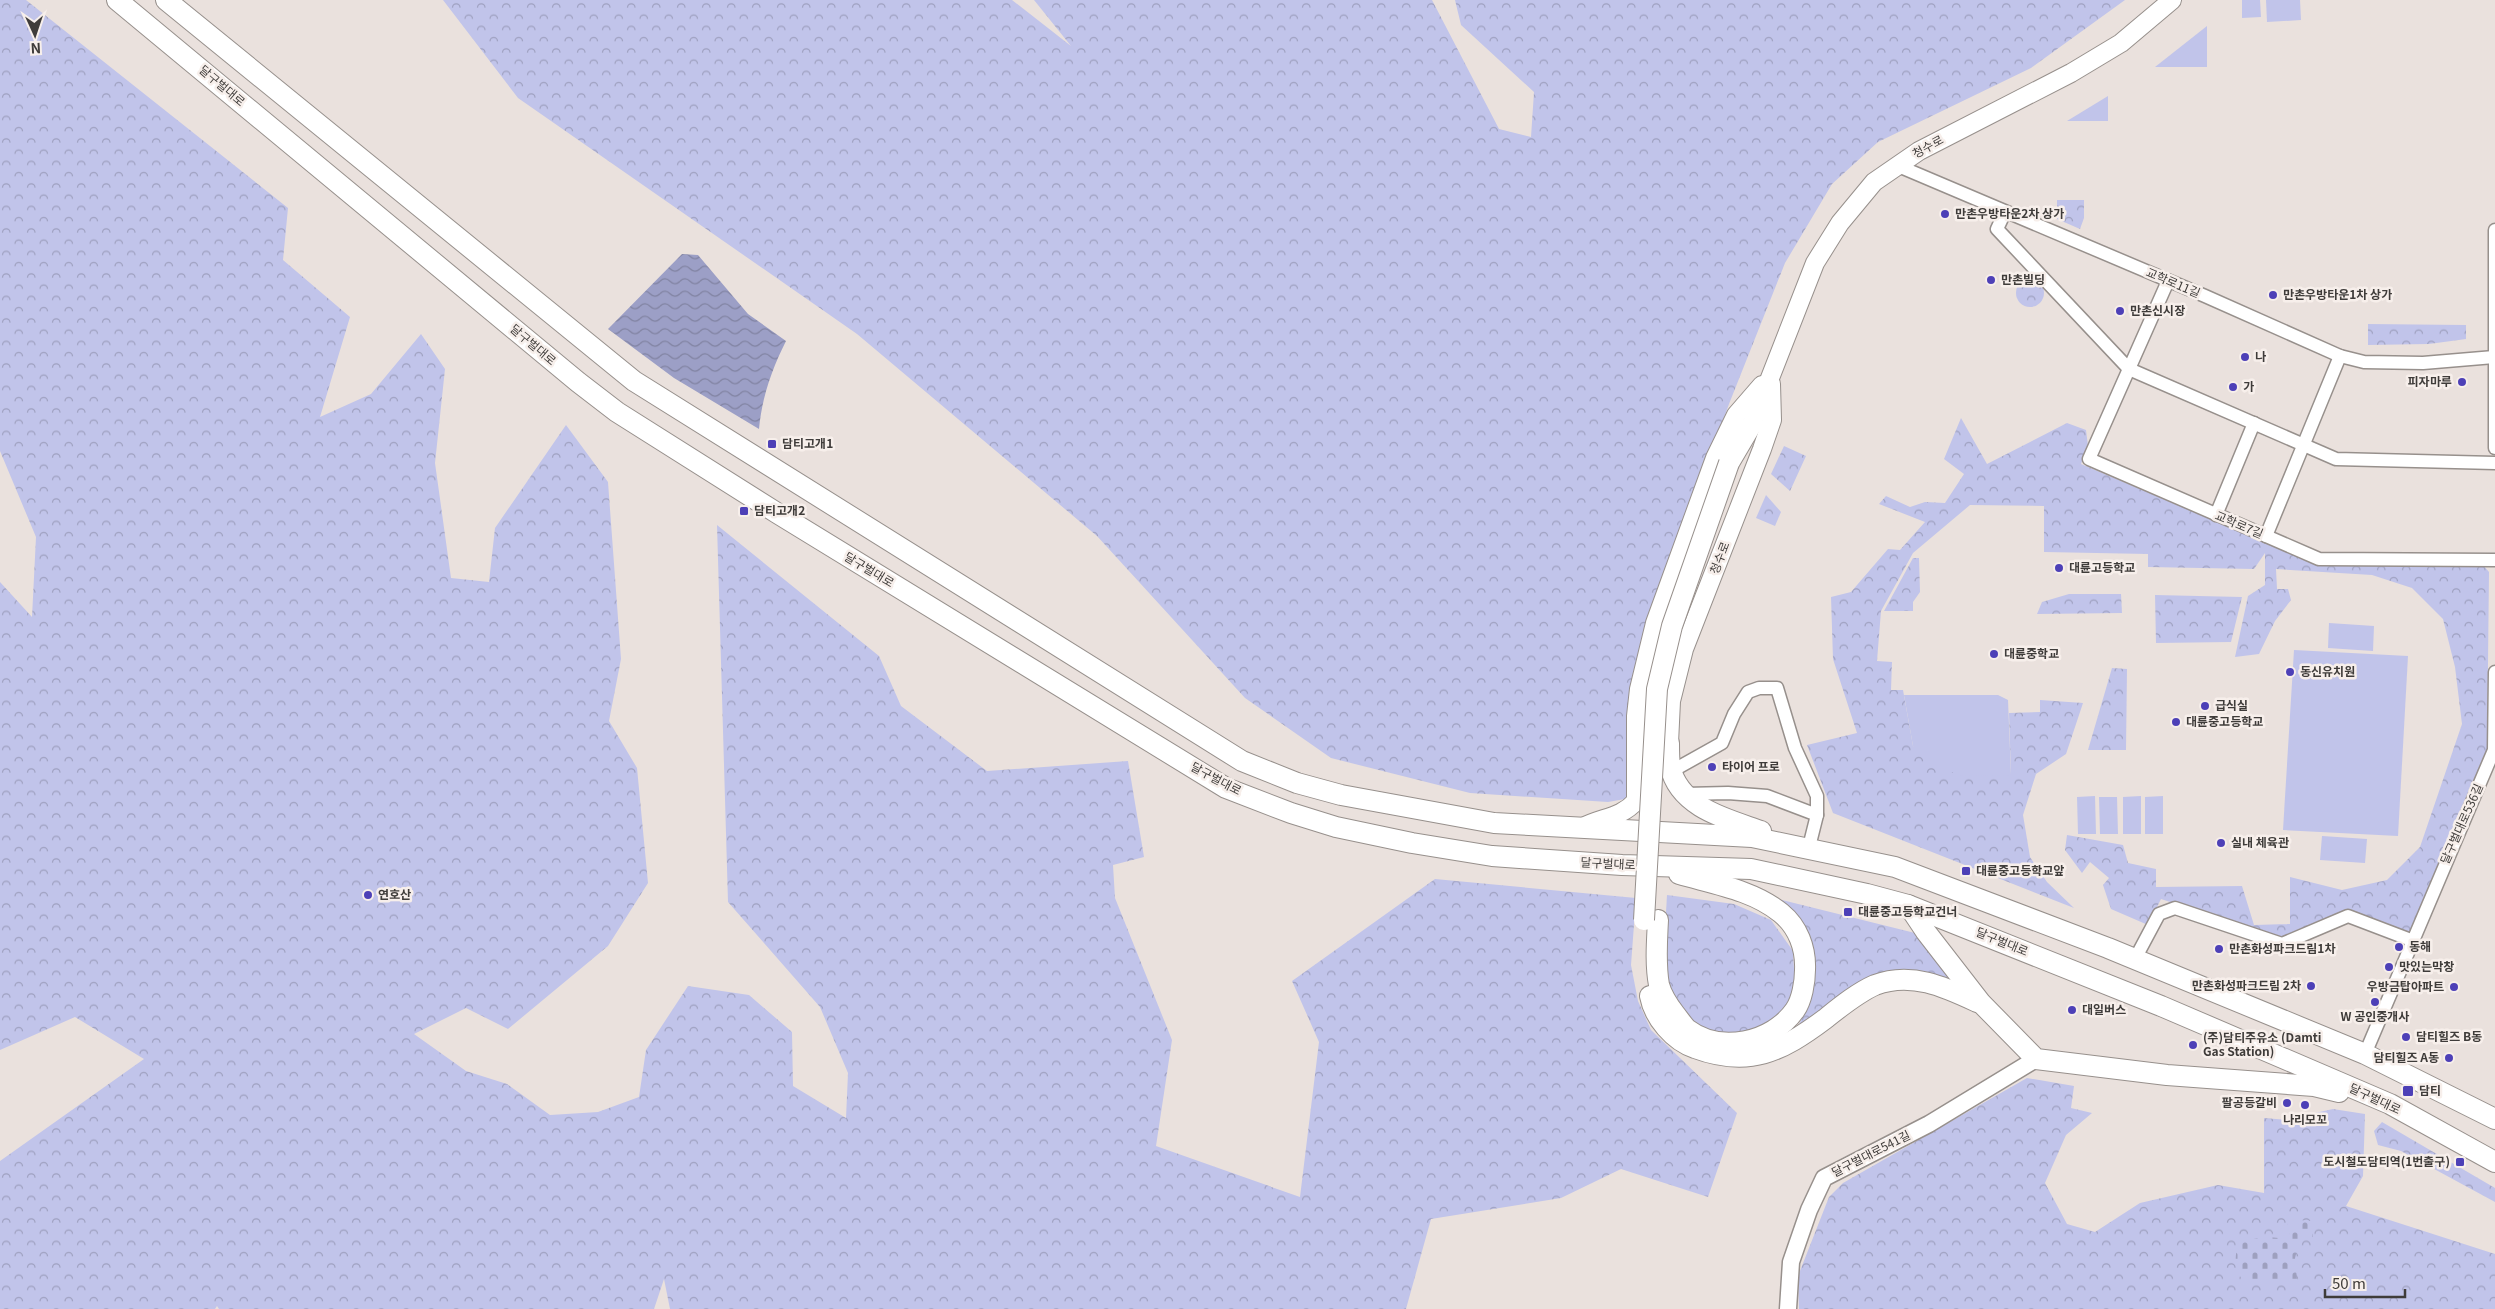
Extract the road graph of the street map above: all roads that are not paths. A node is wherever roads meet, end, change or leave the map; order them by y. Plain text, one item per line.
1 (117, 0) edge
2 (166, 0) edge
3 (2172, 0) edge
4 (1896, 166) junction
5 (2005, 212) junction
6 (2495, 230) edge
7 (2168, 280) junction
8 (2495, 338) edge
9 (2340, 356) junction
10 (2494, 357) junction
11 (2129, 369) junction
12 (1771, 375) junction
13 (2254, 423) junction
14 (1752, 424) joint
15 (2302, 444) junction
16 (2495, 448) edge
17 (1729, 463) junction
18 (2495, 463) edge
19 (2216, 515) junction
20 (2266, 536) junction
21 (2495, 560) edge
22 (2495, 672) edge
23 (1669, 743) joint
24 (2494, 750) edge
25 (1672, 771) junction
26 (1685, 794) junction
27 (1817, 816) junction
28 (1582, 828) junction
29 (1802, 846) junction
30 (1622, 865) junction
31 (1908, 905) junction
32 (1651, 920) junction
33 (2411, 940) junction
34 (2135, 959) junction
35 (1981, 1003) junction
36 (2365, 1054) junction
37 (2036, 1059) junction
38 (2390, 1104) junction
39 (2495, 1119) edge
40 (2495, 1162) edge
41 (1788, 1309) edge

1 - 30 main road, 달구벌대로
2 - 28 main road
3 - 4 main road, 청수로
4 - 5 street, 교학로11길
4 - 12 main road, 청수로
5 - 7 street, 교학로11길
5 - 11 street
6 - 8 street
7 - 9 street, 교학로11길
7 - 11 street, 교학로7길
8 - 10 street
9 - 10 street, 교학로11길
9 - 15 street
10 - 16 street
11 - 13 street
11 - 19 street, 교학로7길
12 - 14 main road, 청수로
12 - 17 main road
12 - 23 main road, 청수로
13 - 15 street
13 - 19 street
14 - 17 main road
15 - 18 street
15 - 20 street
17 - 28 main road
17 - 32 main road
19 - 20 street, 교학로7길
20 - 21 street, 교학로7길
22 - 24 street, 달구벌대로536길
23 - 25 main road
24 - 33 street, 달구벌대로536길
25 - 26 main road
25 - 27 street
26 - 27 street
26 - 29 main road
27 - 29 street
28 - 29 main road
29 - 34 main road
30 - 31 main road, 달구벌대로
30 - 32 main road
31 - 35 main road
31 - 38 main road, 달구벌대로
32 - 35 main road
33 - 34 street
33 - 36 street, 달구벌대로536길
34 - 36 main road
35 - 37 main road
36 - 39 main road
37 - 38 main road
37 - 41 street, 달구벌대로541길
38 - 40 main road, 달구벌대로

